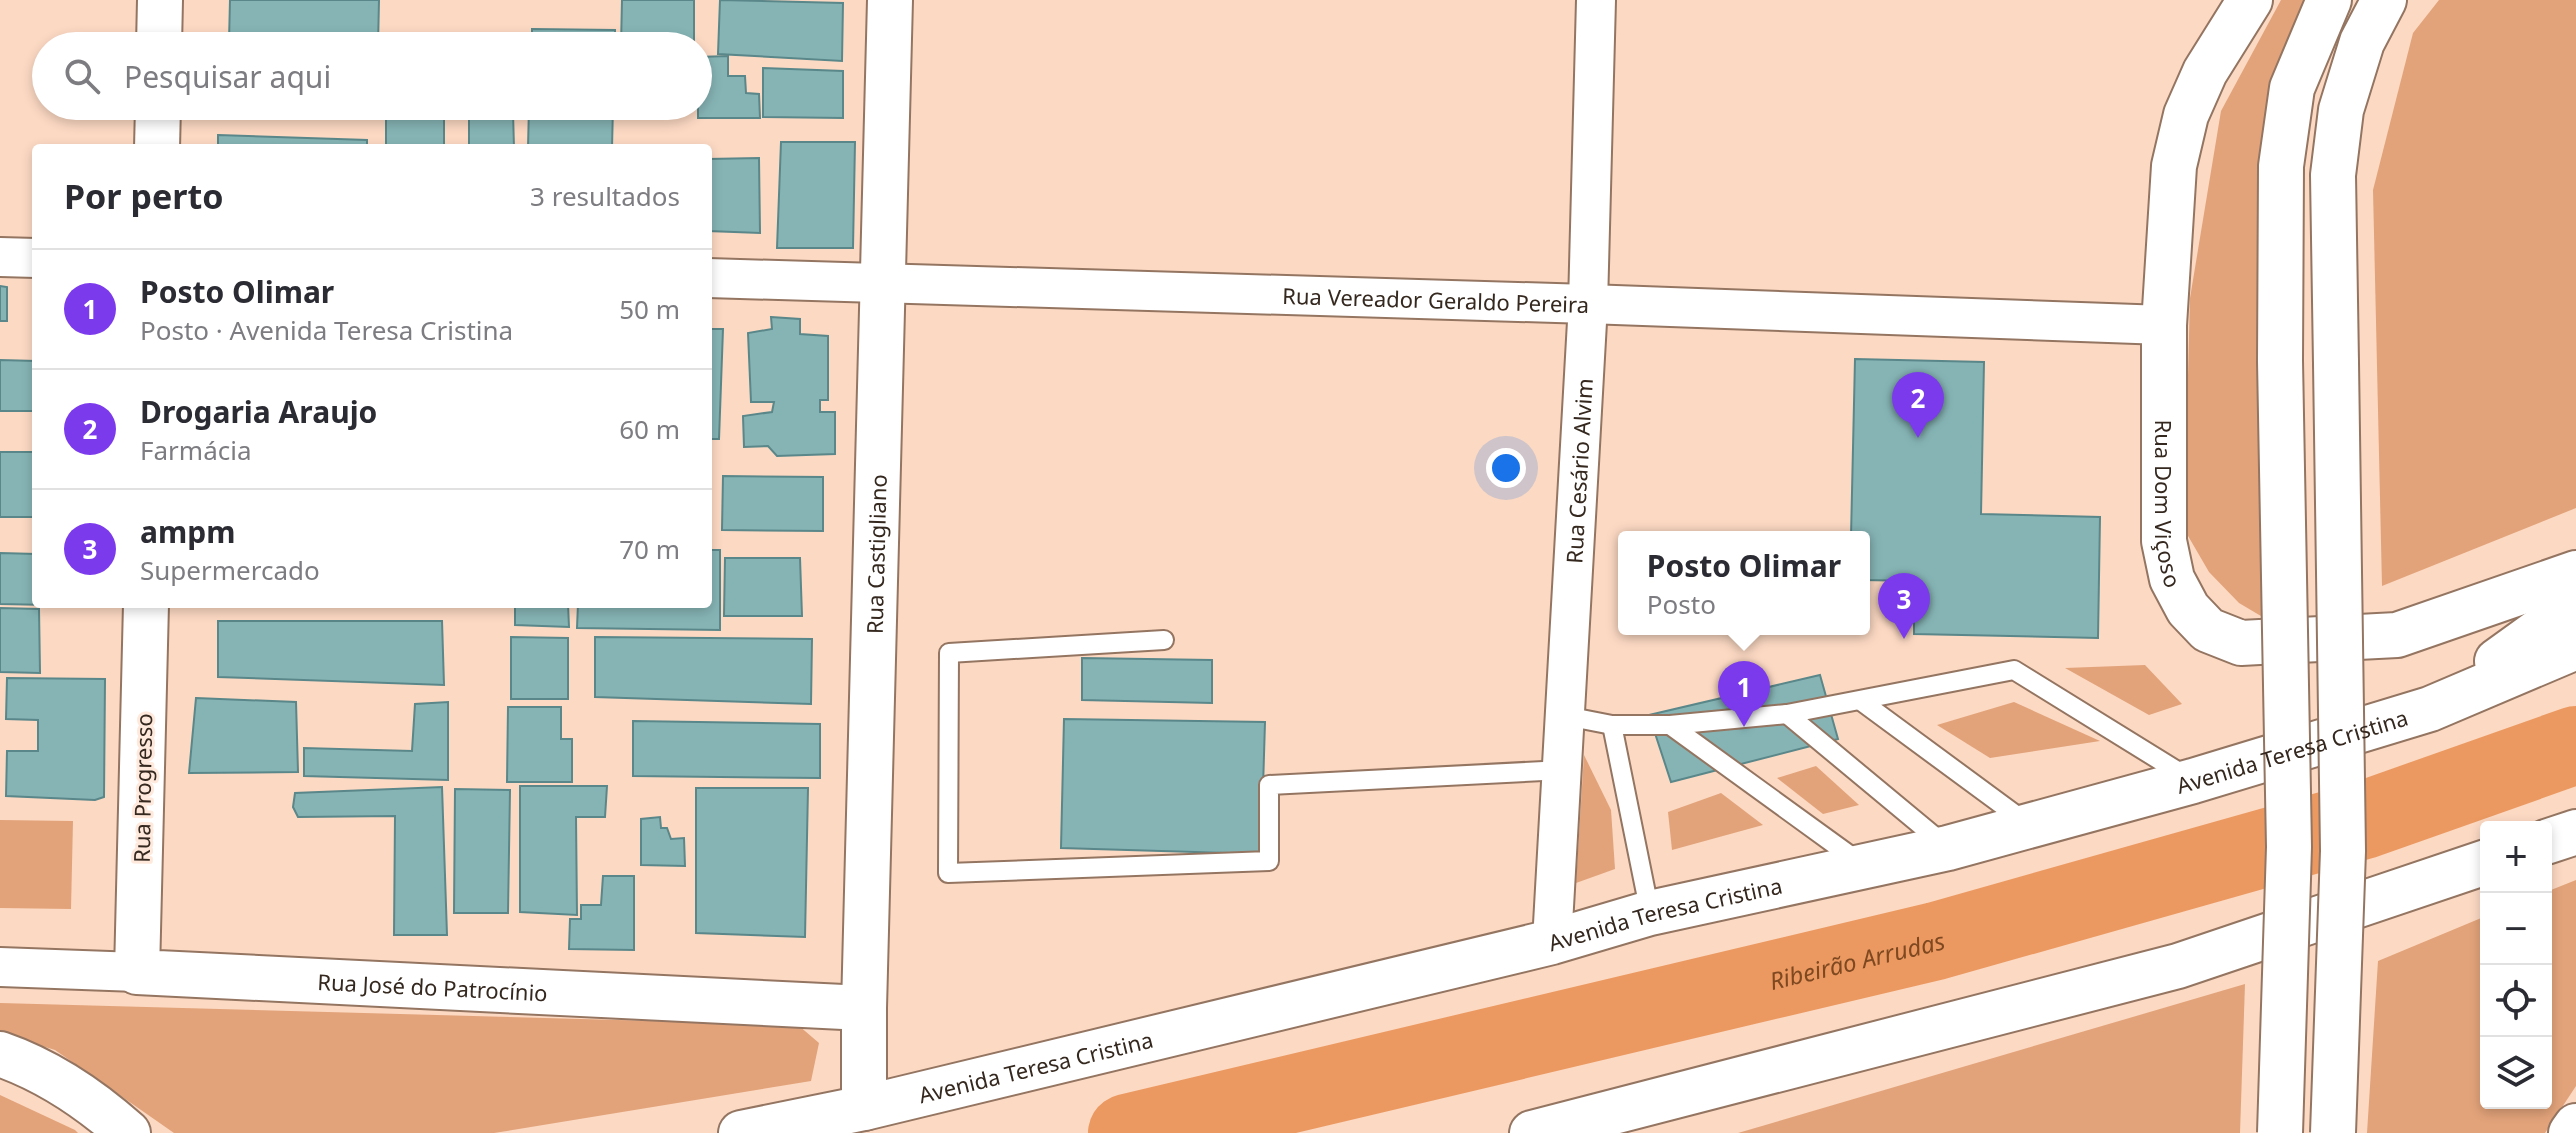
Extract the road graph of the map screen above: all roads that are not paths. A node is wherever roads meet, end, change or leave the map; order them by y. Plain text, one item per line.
1 (160, 0) edge
2 (890, 0) edge
3 (1596, 0) edge
4 (2250, 0) edge
5 (2329, 0) edge
6 (2384, 0) edge
7 (159, 32) edge
8 (158, 120) edge
9 (157, 144) edge
10 (0, 257) edge
11 (32, 258) edge
12 (712, 278) edge
13 (885, 283) junction
14 (1588, 304) junction
15 (2164, 325) junction
16 (2576, 573) edge
17 (2576, 604) edge
18 (146, 608) edge
19 (1164, 640) dead end
20 (2576, 647) edge
21 (1861, 701) junction
22 (2430, 709) junction
23 (1787, 714) junction
24 (1566, 716) junction
25 (1612, 725) junction
26 (1670, 725) junction
27 (1563, 770) junction
28 (2193, 781) junction
29 (2031, 825) junction
30 (2576, 832) edge
31 (2552, 840) edge
32 (1948, 848) junction
33 (2480, 864) edge
34 (1865, 866) junction
35 (1650, 913) junction
36 (1552, 942) junction
37 (0, 967) edge
38 (137, 972) junction
39 (864, 1008) junction
40 (0, 1054) edge
41 (864, 1108) junction
42 (127, 1132) edge
43 (741, 1133) edge
44 (1532, 1133) edge
45 (2280, 1133) edge
46 (2333, 1133) edge

1 - 7 main road
2 - 13 main road, Rua Castigliano
3 - 14 street, Rua Cesário Alvim
4 - 15 main road, Rua Dom Viçoso
5 - 45 main road, bridge
6 - 46 main road, bridge
8 - 9 main road
10 - 11 street
12 - 13 street, Rua Vereador Geraldo Pereira
13 - 14 street, Rua Vereador Geraldo Pereira
13 - 39 main road, Rua Castigliano
14 - 15 street, Rua Vereador Geraldo Pereira
14 - 24 street, Rua Cesário Alvim
15 - 16 main road, Rua Dom Viçoso
17 - 22 main road
18 - 38 main road, Rua Progresso
19 - 27 lane
20 - 22 main road, Avenida Teresa Cristina
21 - 23 lane
21 - 28 lane
21 - 29 lane
22 - 28 main road, Avenida Teresa Cristina
23 - 26 lane
23 - 32 lane
24 - 25 lane
24 - 27 street, Rua Cesário Alvim
25 - 26 lane
25 - 35 lane
26 - 34 lane
27 - 36 street, Rua Cesário Alvim
28 - 29 main road, Avenida Teresa Cristina
29 - 32 main road, Avenida Teresa Cristina
30 - 31 main road
32 - 34 main road, Avenida Teresa Cristina
33 - 44 main road
34 - 35 main road, Avenida Teresa Cristina
35 - 36 main road, Avenida Teresa Cristina
36 - 41 main road, Avenida Teresa Cristina
37 - 38 street, Rua José do Patrocínio
38 - 39 main road, Rua José do Patrocínio
39 - 41 main road, Rua Castigliano
40 - 42 main road
41 - 43 main road, Avenida Teresa Cristina

